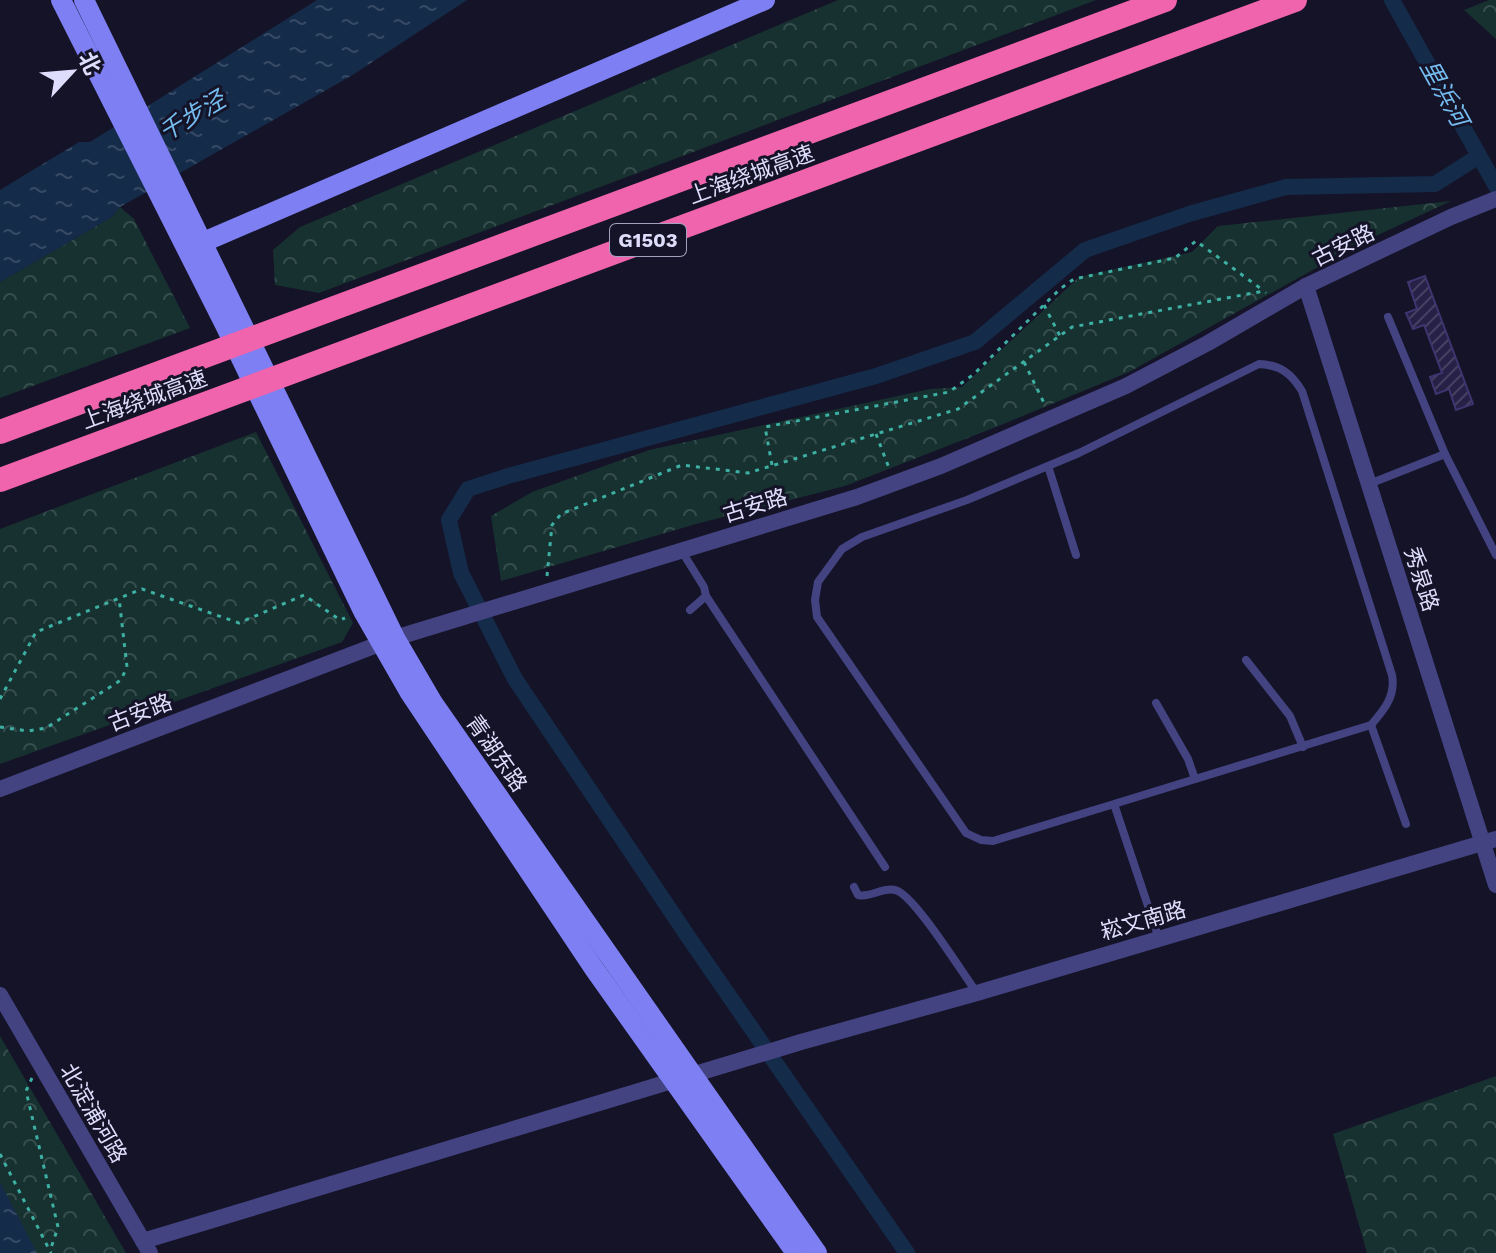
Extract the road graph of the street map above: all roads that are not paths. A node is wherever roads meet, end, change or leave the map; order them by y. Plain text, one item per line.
1 (61, 0) edge
2 (84, 0) edge
3 (765, 0) edge
4 (1165, 0) edge
5 (1295, 0) edge
6 (128, 113) junction
7 (1496, 199) edge
8 (194, 246) junction
9 (1306, 286) junction
10 (1388, 317) dead end
11 (0, 432) edge
12 (1445, 454) junction
13 (1048, 466) junction
14 (0, 480) edge
15 (1369, 484) junction
16 (681, 550) junction
17 (1076, 555) dead end
18 (1496, 555) edge
19 (706, 596) junction
20 (690, 610) dead end
21 (388, 640) junction
22 (1246, 660) dead end
23 (1156, 703) dead end
24 (1371, 725) junction
25 (1303, 747) junction
26 (1195, 779) junction
27 (0, 789) edge
28 (1114, 804) junction
29 (1406, 824) dead end
30 (1489, 841) edge
31 (885, 867) dead end
32 (1496, 885) edge
33 (854, 887) dead end
34 (1159, 939) junction
35 (977, 993) junction
36 (0, 995) edge
37 (685, 1078) junction
38 (147, 1247) edge
39 (796, 1253) edge
40 (817, 1253) edge

1 - 6 main road
2 - 6 main road
3 - 8 main road
4 - 11 highway, 上海绕城高速 / G1503, bridge
5 - 14 highway, 上海绕城高速 / G1503, bridge
6 - 8 main road
6 - 8 main road
7 - 9 street, 古安路
8 - 21 main road, 青湖东路
8 - 21 main road, 青湖东路
9 - 15 street, 秀泉路
9 - 16 street, 古安路
10 - 12 lane
12 - 15 lane
12 - 18 lane
13 - 17 lane
13 - 24 lane
13 - 28 lane
15 - 30 street, 秀泉路
16 - 19 lane
16 - 21 street, 古安路
19 - 20 lane
19 - 31 lane
21 - 27 street, 古安路
21 - 37 main road, 青湖东路
22 - 25 lane
23 - 26 lane
24 - 25 lane
24 - 29 lane
25 - 26 lane
26 - 28 lane
28 - 34 lane
30 - 32 street, 秀泉路
30 - 34 street, 崧文南路
33 - 35 lane
34 - 35 street, 崧文南路
35 - 37 street, 崧文南路
36 - 38 street, 北淀浦河路
37 - 38 street, 崧文南路
37 - 39 main road, 青湖东路
37 - 40 main road, 青湖东路

